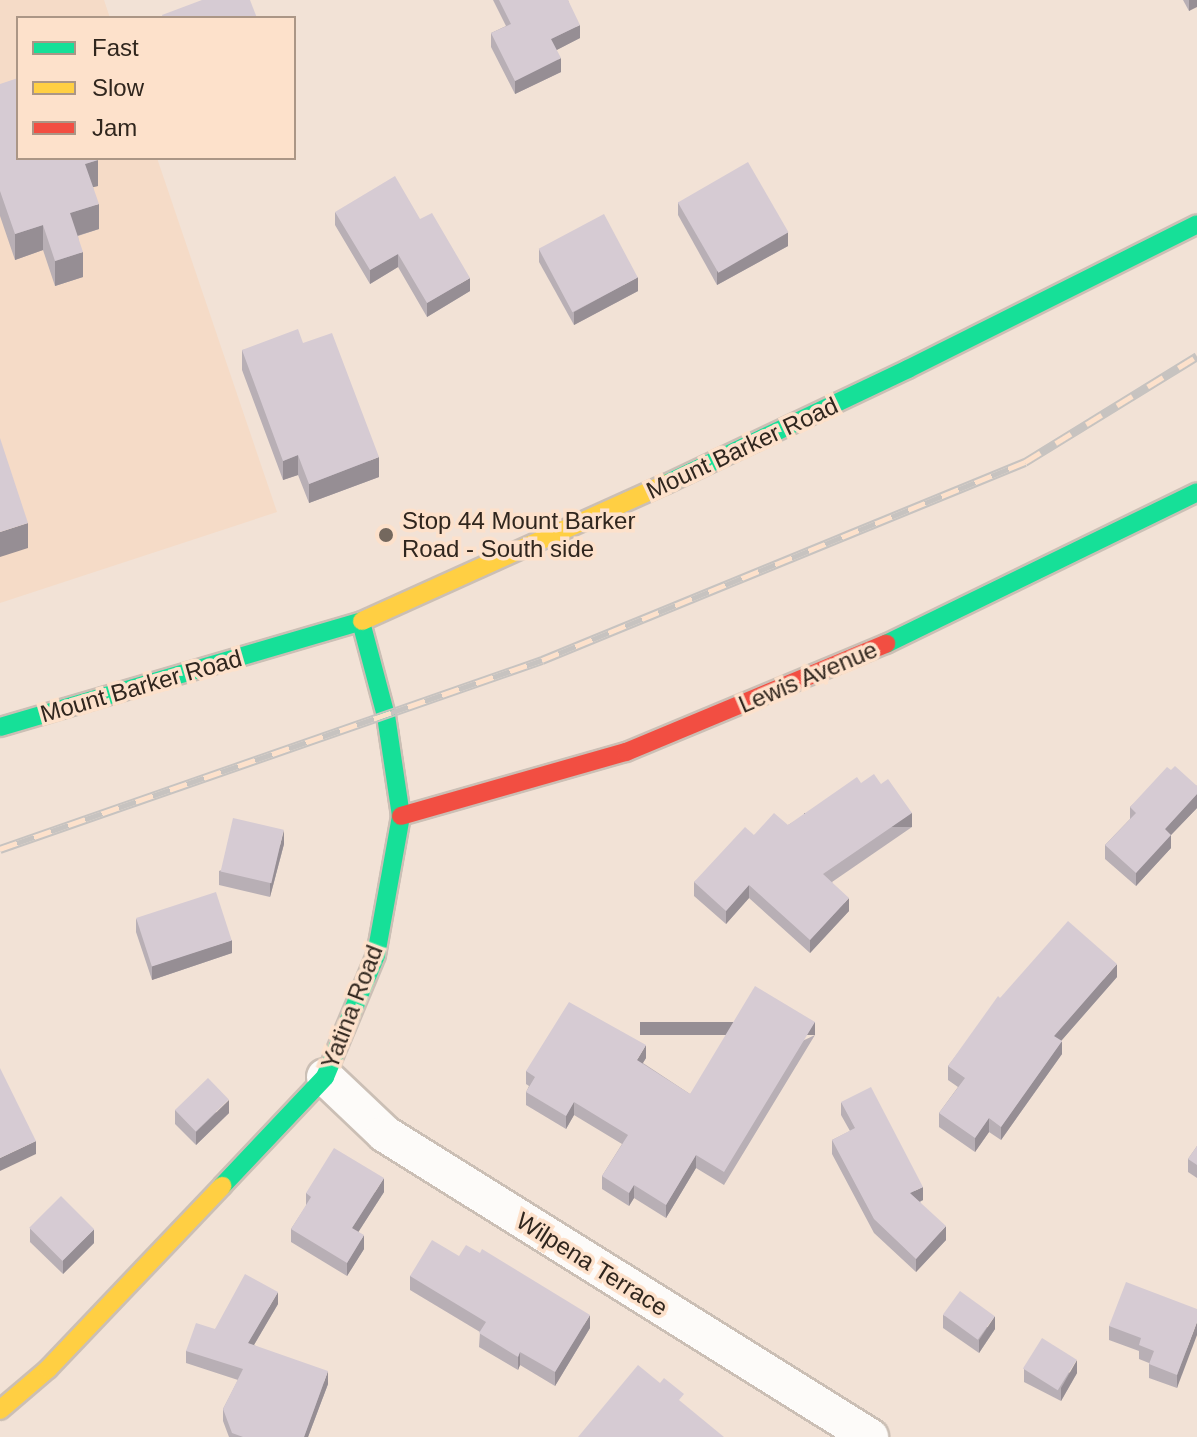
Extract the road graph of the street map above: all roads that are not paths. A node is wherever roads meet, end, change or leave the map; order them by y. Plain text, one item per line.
1 (1197, 224) edge
2 (1197, 492) edge
3 (361, 622) junction
4 (0, 727) edge
5 (401, 816) junction
6 (325, 1077) junction
7 (0, 1410) edge
8 (870, 1437) edge

1 - 3 street, Mount Barker Road
2 - 5 street, Lewis Avenue
3 - 4 street, Mount Barker Road
3 - 5 street, Yatina Road
5 - 6 street, Yatina Road
6 - 7 street, Yatina Road
6 - 8 street, Wilpena Terrace

